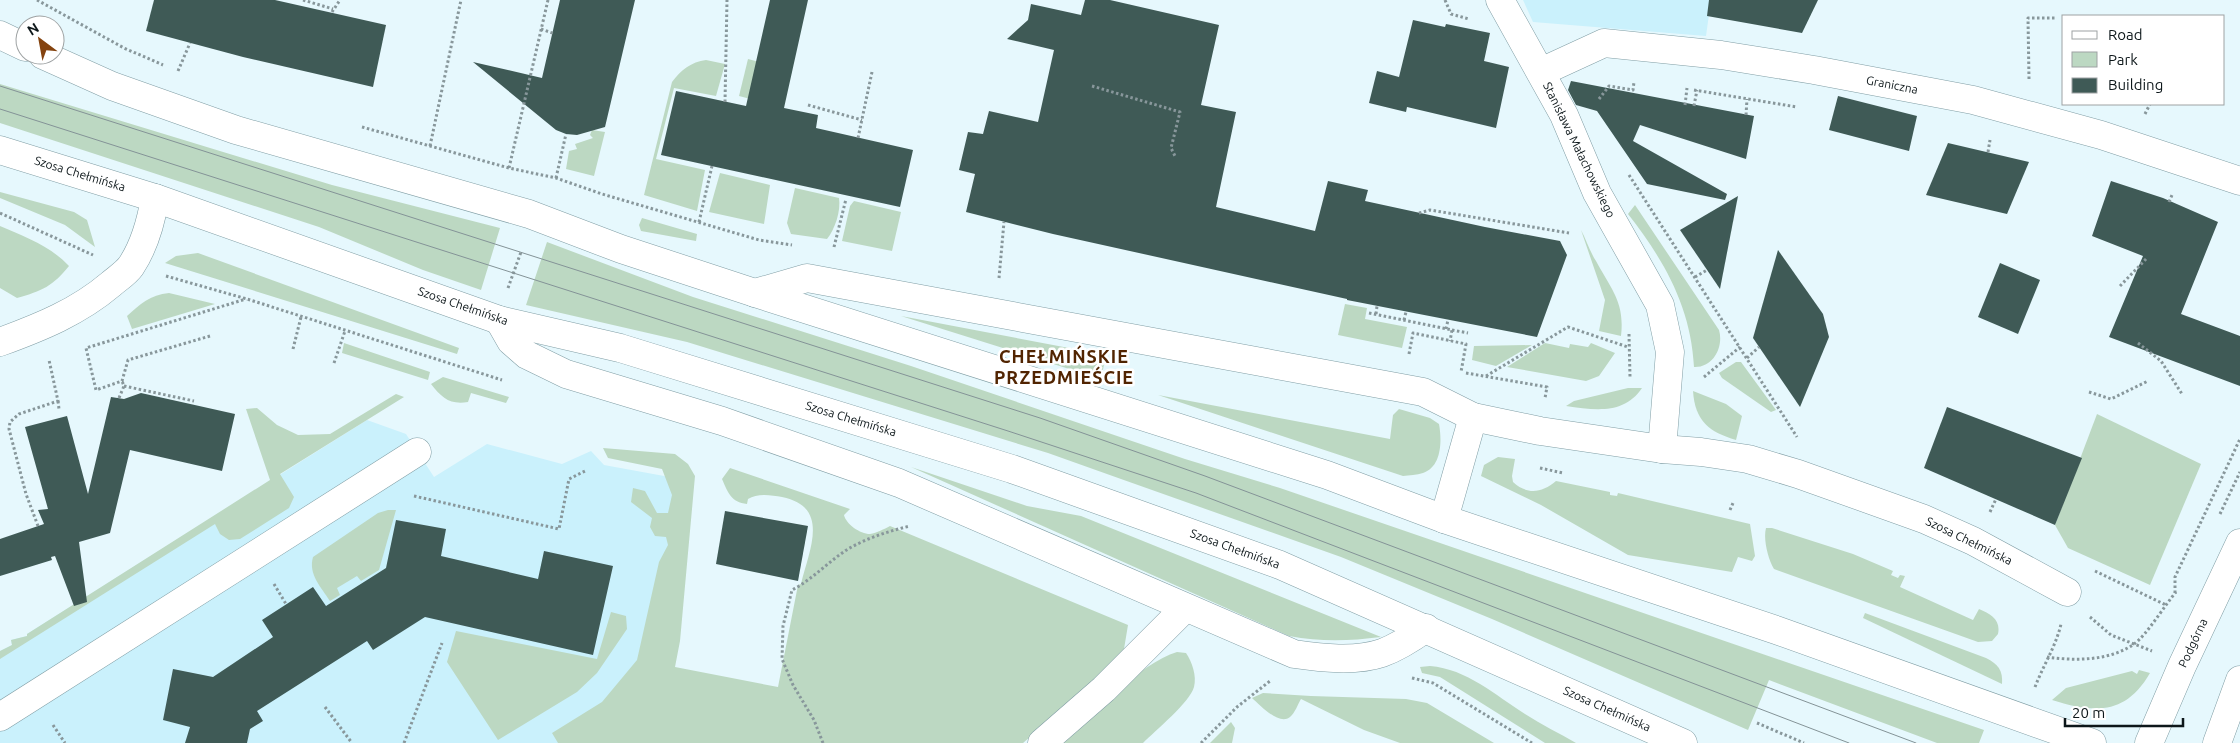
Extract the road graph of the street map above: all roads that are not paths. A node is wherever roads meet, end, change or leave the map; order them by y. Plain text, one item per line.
1 (1500, 0) edge
2 (0, 35) edge
3 (15, 42) edge
4 (65, 65) edge
5 (1541, 72) junction
6 (0, 150) edge
7 (2240, 181) edge
8 (155, 198) junction
9 (755, 293) junction
10 (502, 308) junction
11 (0, 342) edge
12 (1473, 418) junction
13 (1662, 449) junction
14 (417, 452) dead end
15 (1444, 519) junction
16 (2240, 543) edge
17 (2068, 592) road end
18 (1185, 608) junction
19 (1426, 628) junction
20 (2240, 680) edge
21 (0, 717) edge
22 (1042, 743) edge
23 (1683, 743) edge
24 (2092, 743) edge
25 (2150, 743) edge
26 (2217, 743) edge

1 - 5 street, Stanisława Małachowskiego
2 - 3 street
4 - 9 street
5 - 7 street, Graniczna
5 - 13 street, Stanisława Małachowskiego
6 - 8 street, Szosa Chełmińska
8 - 10 street, Szosa Chełmińska
8 - 11 street
9 - 12 street, Szosa Chełmińska
9 - 15 street
10 - 18 street
10 - 19 street, Szosa Chełmińska
12 - 13 street, Szosa Chełmińska
12 - 15 street
13 - 17 street, Szosa Chełmińska
14 - 21 street
15 - 24 street
16 - 25 street, Podgórna
18 - 19 street
18 - 22 street
19 - 23 street, Szosa Chełmińska
20 - 26 street

